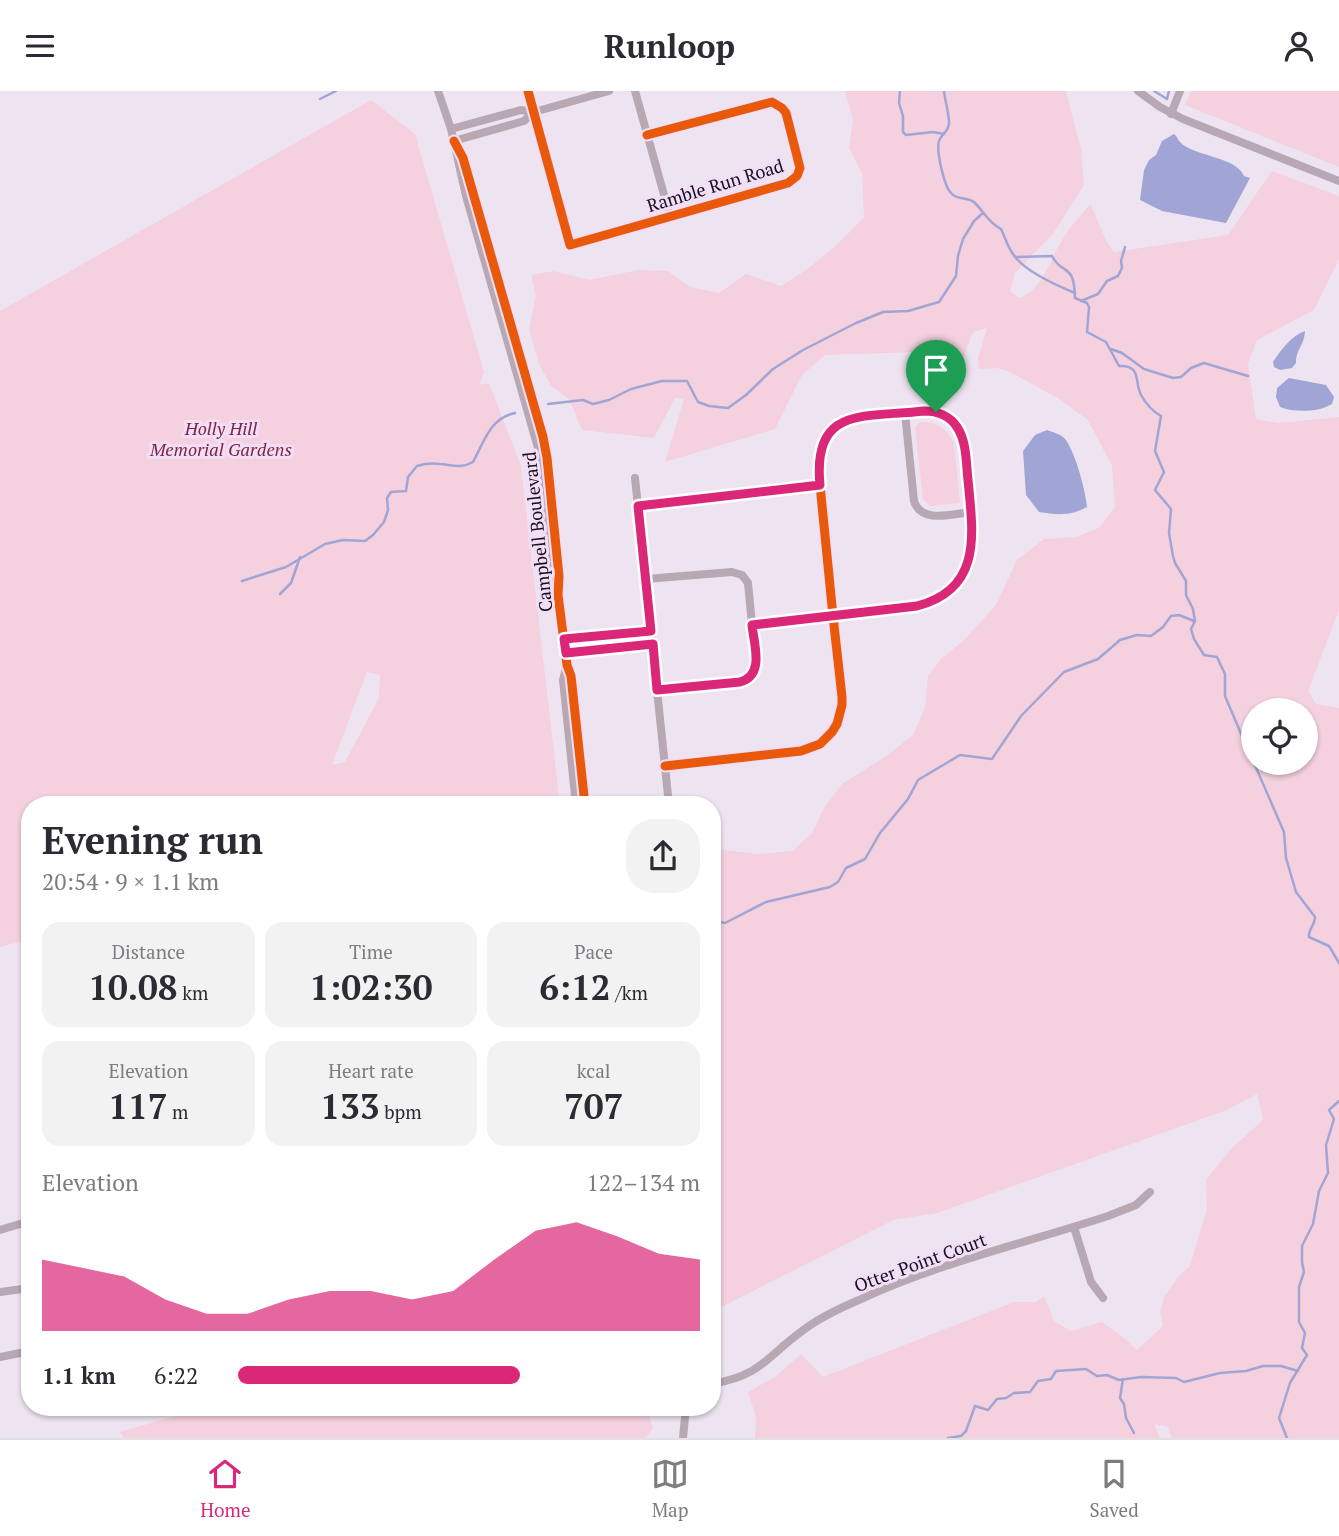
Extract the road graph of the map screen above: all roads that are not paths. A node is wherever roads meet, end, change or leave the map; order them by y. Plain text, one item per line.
1 (438, 91) edge
2 (528, 91) edge
3 (609, 91) edge
4 (635, 91) edge
5 (1138, 91) edge
6 (1180, 91) edge
7 (534, 112) junction
8 (1171, 114) junction
9 (451, 129) junction
10 (647, 135) junction
11 (454, 141) junction
12 (1339, 181) edge
13 (670, 216) junction
14 (905, 413) junction
15 (635, 478) dead end
16 (820, 485) junction
17 (638, 506) junction
18 (971, 512) junction
19 (646, 579) junction
20 (833, 616) junction
21 (752, 625) junction
22 (651, 631) junction
23 (564, 639) junction
24 (653, 644) junction
25 (566, 653) junction
26 (567, 665) junction
27 (657, 690) junction
28 (665, 766) junction
29 (575, 796) edge
30 (583, 796) edge
31 (668, 796) edge
32 (1150, 1192) dead end
33 (21, 1224) edge
34 (1074, 1227) junction
35 (0, 1230) edge
36 (21, 1289) edge
37 (0, 1292) edge
38 (1103, 1298) dead end
39 (21, 1353) edge
40 (0, 1357) edge
41 (721, 1382) edge
42 (685, 1416) edge
43 (683, 1438) edge

1 - 9 street, Campbell Boulevard
2 - 7 street
3 - 7 street
4 - 10 street
5 - 8 street
6 - 8 street
7 - 9 street
7 - 11 street
7 - 13 street, Ramble Run Road
8 - 12 street
9 - 11 street, Campbell Boulevard
10 - 13 street
10 - 13 street, Ramble Run Road
11 - 23 street, Campbell Boulevard
14 - 16 street
14 - 18 street
14 - 18 street
15 - 17 street
16 - 17 street
16 - 20 street
17 - 19 street
18 - 20 street
19 - 21 street
19 - 22 street
20 - 21 street
20 - 28 street
21 - 27 street
22 - 23 street
22 - 24 street
23 - 25 street, Campbell Boulevard
24 - 25 street
24 - 27 street
25 - 26 street, Campbell Boulevard
26 - 29 street, Campbell Boulevard
26 - 30 street, Campbell Boulevard
27 - 28 street
28 - 31 street
32 - 34 street, Otter Point Court
33 - 35 street
34 - 38 street
34 - 41 street, Otter Point Court
36 - 37 street
39 - 40 street
42 - 43 street

